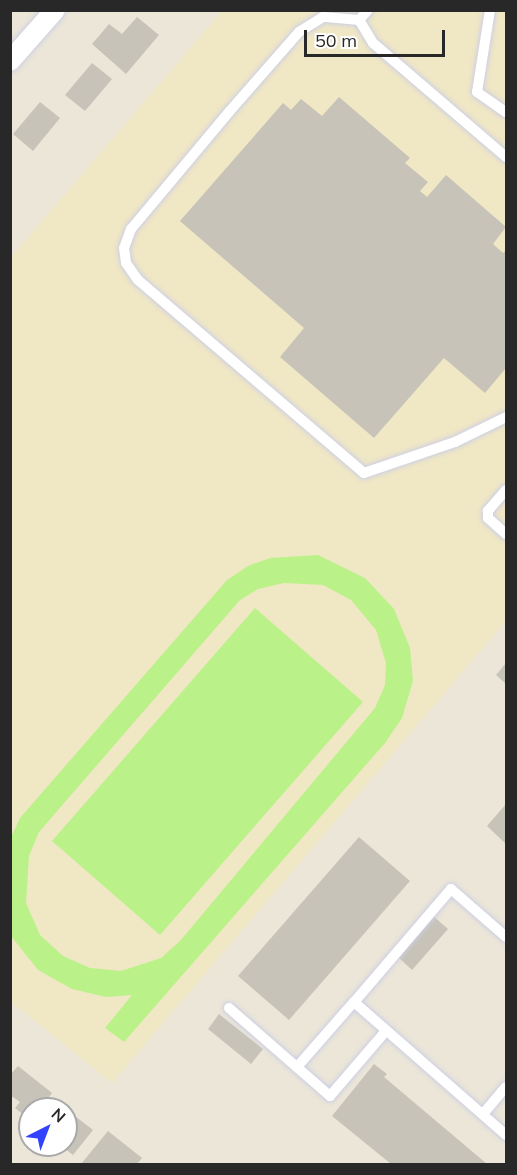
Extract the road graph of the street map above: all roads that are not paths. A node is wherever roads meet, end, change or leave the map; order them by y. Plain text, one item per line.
1 (55, 10) edge
2 (368, 10) edge
3 (490, 10) edge
4 (359, 20) junction
5 (10, 61) edge
6 (507, 112) edge
7 (507, 157) edge
8 (507, 417) edge
9 (507, 490) edge
10 (507, 534) edge
11 (507, 937) edge
12 (354, 1002) junction
13 (229, 1008) dead end
14 (386, 1031) junction
15 (297, 1067) junction
16 (507, 1087) edge
17 (483, 1114) junction
18 (507, 1135) edge

1 - 5 street
2 - 4 lane
3 - 6 lane
4 - 7 lane
4 - 8 lane
9 - 10 lane
11 - 12 lane
12 - 14 lane
12 - 15 lane
13 - 15 lane
14 - 15 lane
14 - 17 lane
16 - 17 lane
17 - 18 lane

